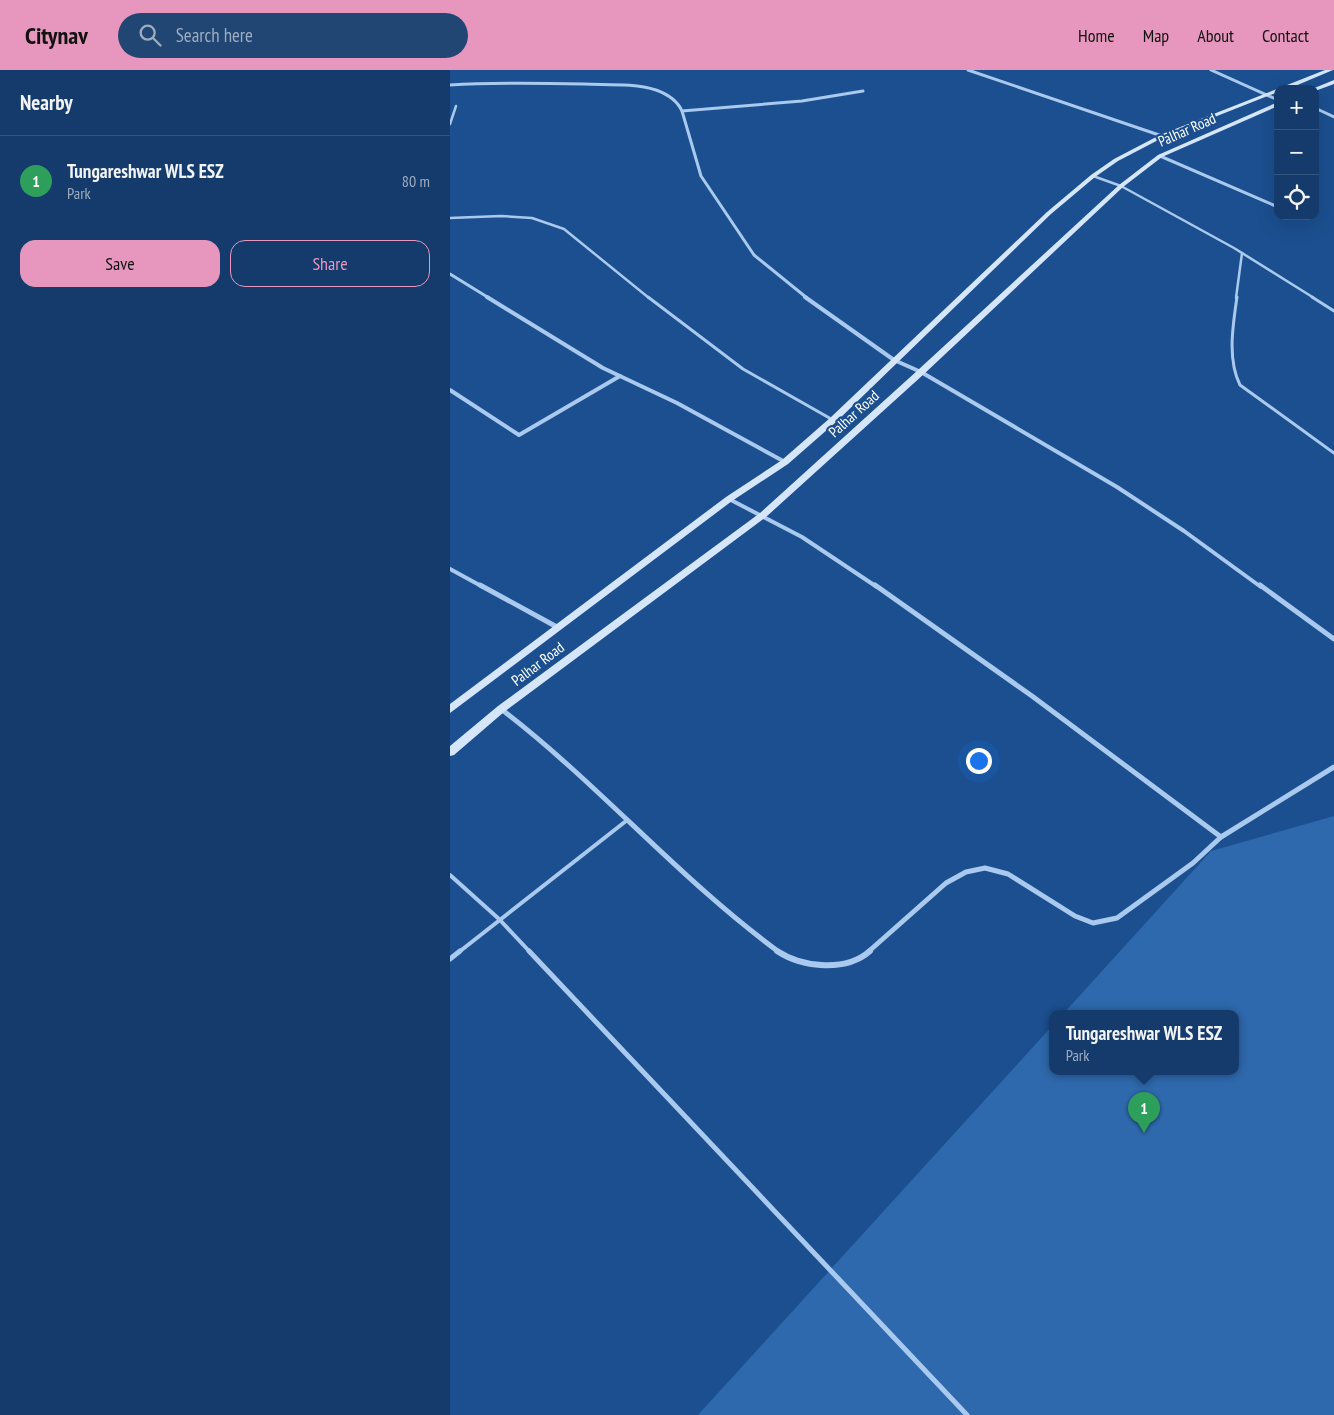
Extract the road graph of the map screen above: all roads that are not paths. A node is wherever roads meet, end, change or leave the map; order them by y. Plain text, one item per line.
1 (968, 70) edge
2 (1211, 70) edge
3 (1330, 70) edge
4 (1334, 82) edge
5 (450, 85) edge
6 (1292, 85) edge
7 (1319, 88) edge
8 (863, 91) dead end
9 (1274, 92) edge
10 (1266, 95) junction
11 (1274, 98) edge
12 (456, 106) dead end
13 (1274, 106) edge
14 (1319, 110) edge
15 (682, 112) junction
16 (1334, 116) edge
17 (1206, 119) junction
18 (450, 124) edge
19 (1223, 128) junction
20 (1162, 136) junction
21 (1160, 156) junction
22 (1093, 176) junction
23 (1121, 186) junction
24 (1274, 206) edge
25 (450, 218) edge
26 (1242, 253) junction
27 (450, 274) edge
28 (1334, 311) edge
29 (894, 360) junction
30 (921, 372) junction
31 (620, 376) junction
32 (450, 390) edge
33 (833, 420) junction
34 (1334, 452) edge
35 (785, 462) junction
36 (729, 499) junction
37 (763, 515) junction
38 (450, 569) edge
39 (557, 627) junction
40 (1334, 638) edge
41 (450, 709) edge
42 (501, 709) junction
43 (450, 752) edge
44 (1334, 767) edge
45 (626, 821) junction
46 (1222, 837) junction
47 (450, 875) edge
48 (499, 919) junction
49 (450, 959) edge
50 (966, 1415) edge

1 - 20 street
2 - 10 street
3 - 6 main road
4 - 7 main road
5 - 15 street
8 - 15 street
9 - 10 main road, Palhar Road
10 - 11 street
10 - 17 main road, Palhar Road
12 - 18 lane
13 - 19 main road, Palhar Road
14 - 16 street
15 - 29 street
17 - 19 main road
17 - 20 main road, Palhar Road
19 - 21 main road, Palhar Road
20 - 22 main road, Palhar Road
21 - 23 main road, Palhar Road
21 - 24 street
22 - 23 lane
22 - 29 main road, Palhar Road
23 - 26 lane
23 - 30 main road, Palhar Road
25 - 33 lane
26 - 28 lane
26 - 34 lane
27 - 31 street
29 - 30 street
29 - 33 main road, Palhar Road
30 - 37 main road, Palhar Road
30 - 40 street
31 - 32 street
31 - 35 street
33 - 35 main road, Palhar Road
35 - 36 main road, Palhar Road
36 - 37 street
36 - 39 main road, Palhar Road
37 - 42 main road, Palhar Road
37 - 46 street
38 - 39 street
39 - 41 main road, Palhar Road
42 - 43 main road, Palhar Road
42 - 45 street
44 - 46 street
45 - 46 street
45 - 48 lane
47 - 48 lane
48 - 49 lane
48 - 50 lane

